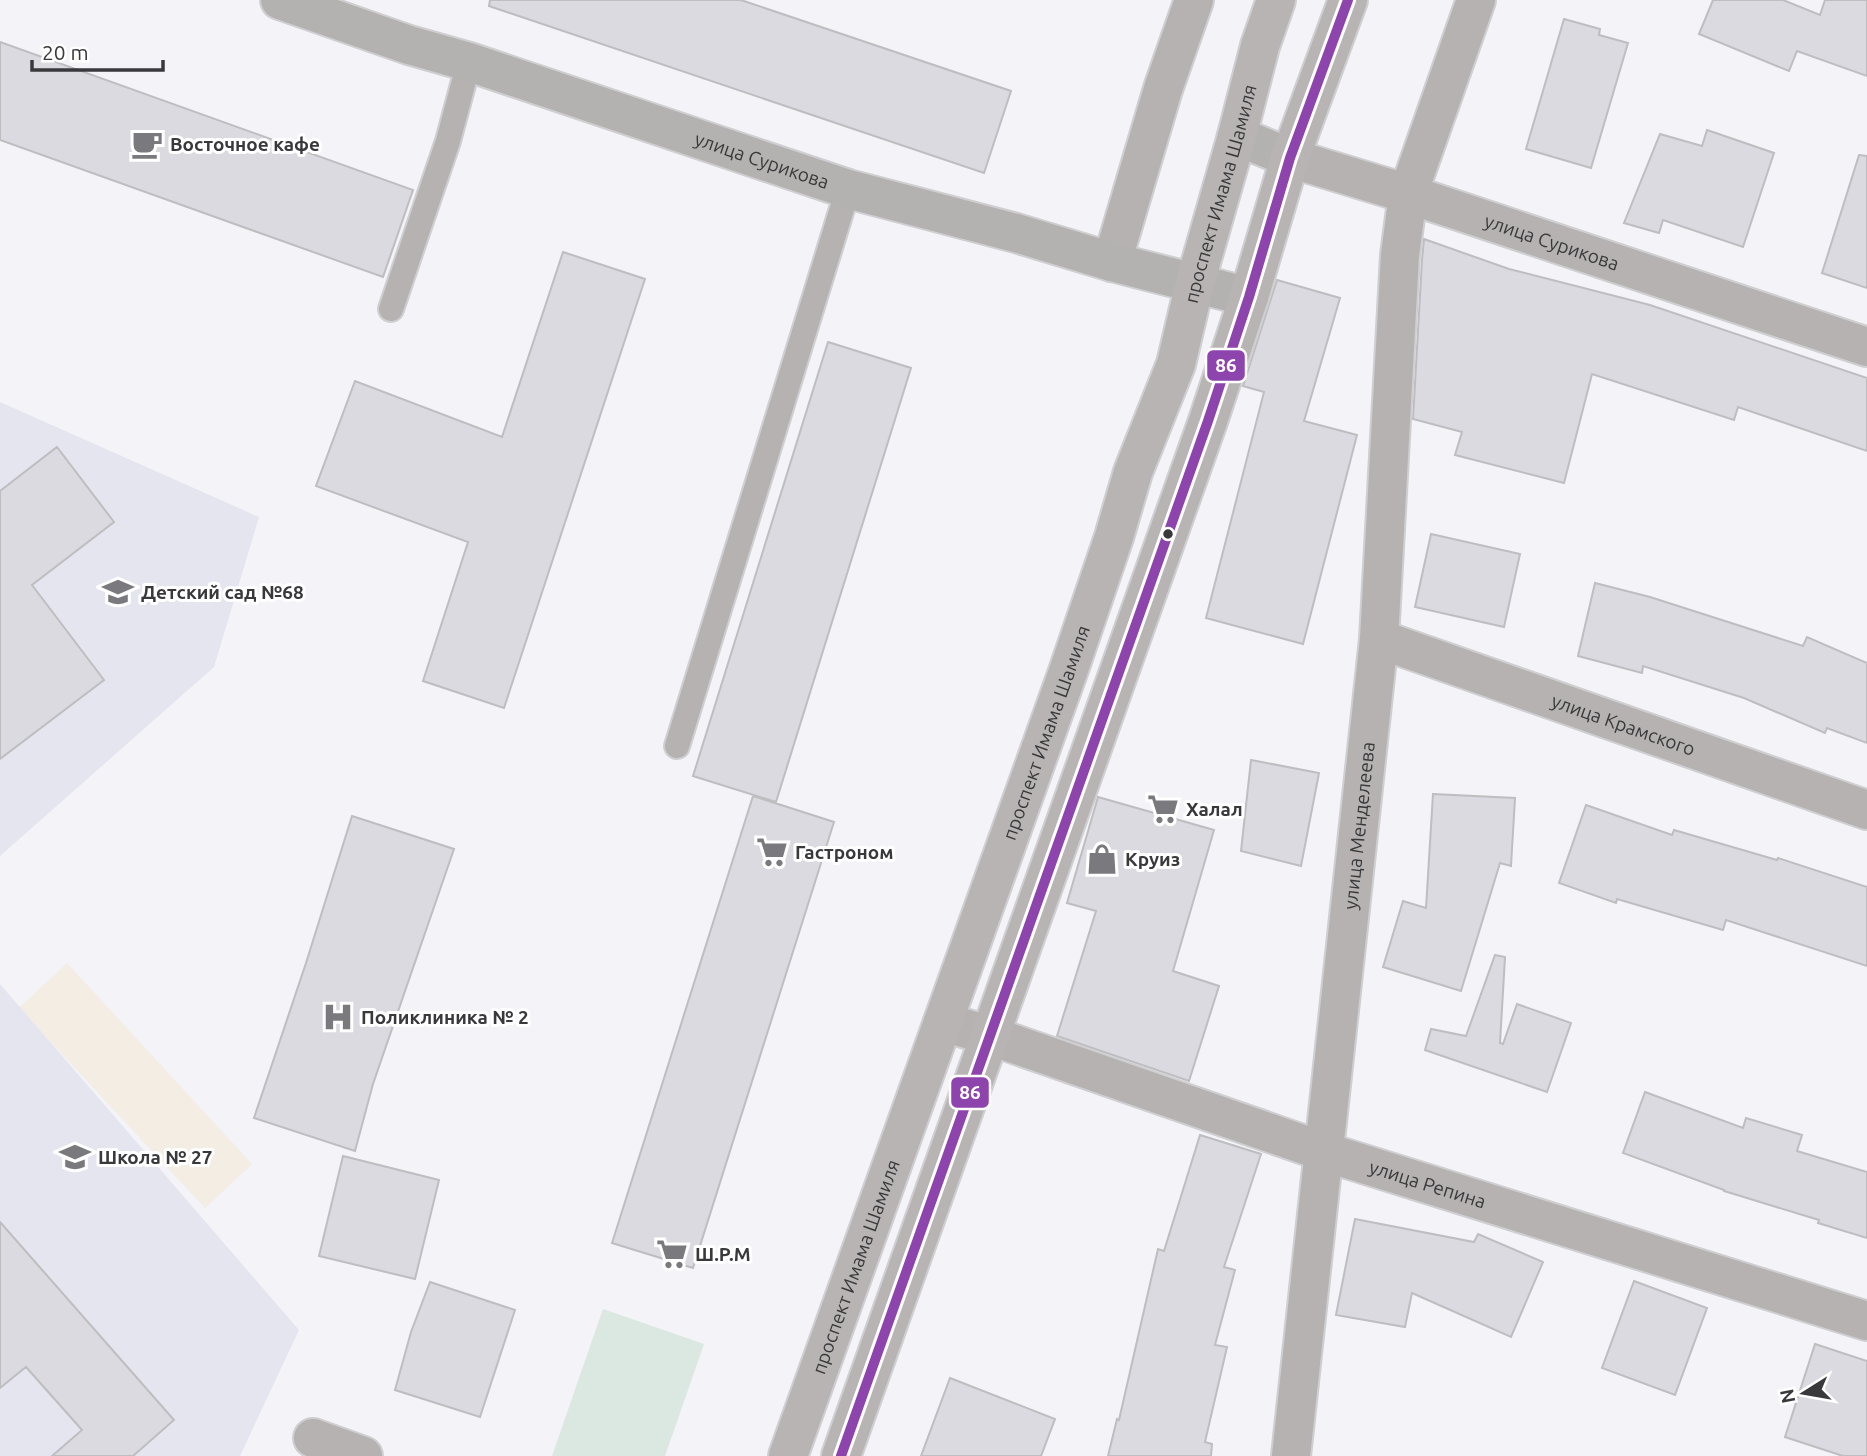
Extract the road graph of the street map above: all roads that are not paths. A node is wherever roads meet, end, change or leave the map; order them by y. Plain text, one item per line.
1 (280, 0) edge
2 (1194, 0) edge
3 (1276, 0) edge
4 (1348, 0) edge
5 (1476, 0) edge
6 (469, 62) junction
7 (1237, 136) junction
8 (1290, 158) junction
9 (848, 189) junction
10 (1408, 194) junction
11 (1112, 262) junction
12 (1195, 283) junction
13 (1249, 297) junction
14 (391, 309) dead end
15 (1867, 347) edge
16 (1379, 639) junction
17 (677, 746) dead end
18 (1867, 810) edge
19 (943, 1022) junction
20 (992, 1036) junction
21 (1325, 1152) junction
22 (1867, 1321) edge
23 (313, 1438) dead end
24 (363, 1456) edge
25 (788, 1456) edge
26 (841, 1456) edge
27 (1291, 1456) edge

1 - 6 main road, улица Сурикова
2 - 11 street
3 - 7 main road, проспект Имама Шамиля
4 - 8 main road
5 - 10 street, улица Менделеева
6 - 9 main road, улица Сурикова
6 - 14 lane
7 - 8 main road, улица Сурикова
7 - 12 main road, проспект Имама Шамиля
8 - 10 street, улица Сурикова
8 - 13 main road
9 - 11 main road, улица Сурикова
9 - 17 lane
10 - 15 street, улица Сурикова
10 - 16 street, улица Менделеева
11 - 12 main road, улица Сурикова
12 - 13 main road, улица Сурикова
12 - 19 main road, проспект Имама Шамиля
13 - 20 main road
16 - 18 street, улица Крамского
16 - 21 street, улица Менделеева
19 - 20 street, улица Репина
19 - 25 main road, проспект Имама Шамиля
20 - 21 street, улица Репина
20 - 26 main road
21 - 22 street, улица Репина
21 - 27 street, улица Менделеева
23 - 24 street

